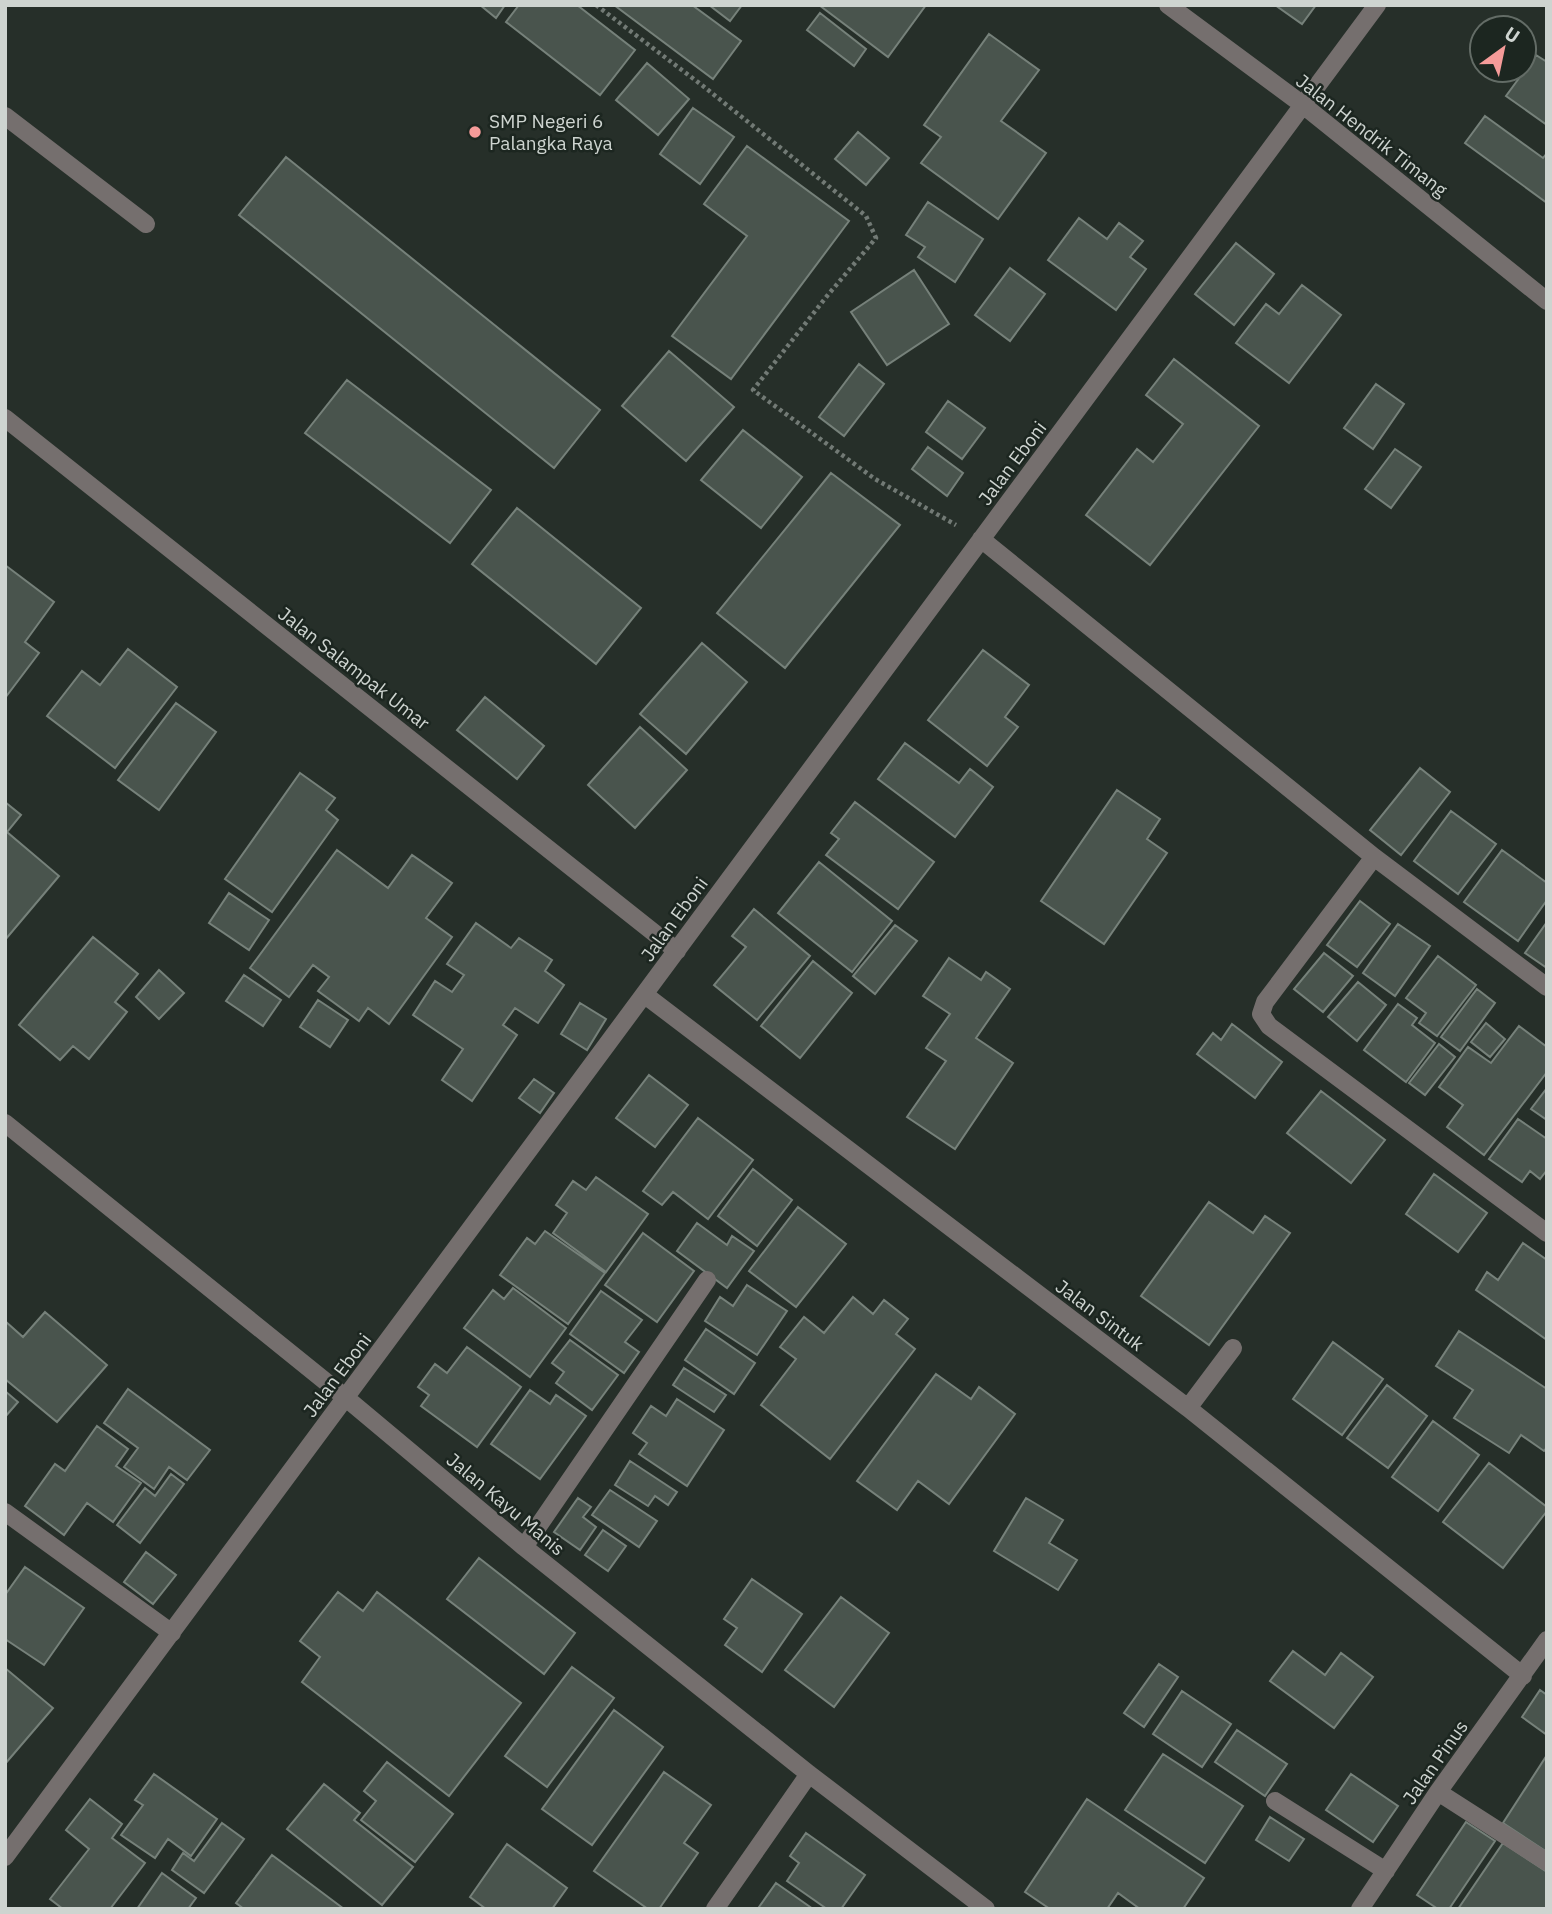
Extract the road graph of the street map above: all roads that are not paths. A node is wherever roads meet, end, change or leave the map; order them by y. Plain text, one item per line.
1 (1168, 5) edge
2 (1377, 5) edge
3 (1303, 105) junction
4 (5, 116) edge
5 (146, 224) dead end
6 (1547, 301) edge
7 (5, 418) edge
8 (981, 539) junction
9 (1374, 857) junction
10 (677, 951) junction
11 (1547, 987) edge
12 (645, 995) junction
13 (5, 1123) edge
14 (1547, 1233) edge
15 (707, 1280) dead end
16 (1233, 1348) dead end
17 (346, 1398) junction
18 (1188, 1408) junction
19 (5, 1512) edge
20 (524, 1547) junction
21 (172, 1633) junction
22 (1547, 1640) edge
23 (1523, 1676) junction
24 (809, 1774) junction
25 (1438, 1792) junction
26 (1275, 1801) dead end
27 (5, 1857) edge
28 (1547, 1862) edge
29 (1385, 1871) junction
30 (715, 1909) edge
31 (986, 1909) edge
32 (1360, 1909) edge

1 - 3 street, Jalan Hendrik Timang
2 - 3 street, Jalan Eboni
3 - 6 street, Jalan Hendrik Timang
3 - 8 street, Jalan Eboni
4 - 5 street
7 - 10 street, Jalan Salampak Umar
8 - 9 street
8 - 10 street, Jalan Eboni
9 - 11 street
9 - 14 street
10 - 12 street, Jalan Eboni
12 - 17 street, Jalan Eboni
12 - 18 street, Jalan Sintuk
13 - 17 street, Jalan Kayu Manis
15 - 20 street
16 - 18 street
17 - 20 street, Jalan Kayu Manis
17 - 21 street, Jalan Eboni
18 - 23 street, Jalan Sintuk
19 - 21 street
20 - 24 street, Jalan Kayu Manis
21 - 27 street, Jalan Eboni
22 - 23 street, Jalan Pinus
23 - 25 street, Jalan Pinus
24 - 30 street
24 - 31 street, Jalan Kayu Manis
25 - 28 street
25 - 29 street, Jalan Pinus
26 - 29 street
29 - 32 street, Jalan Pinus

